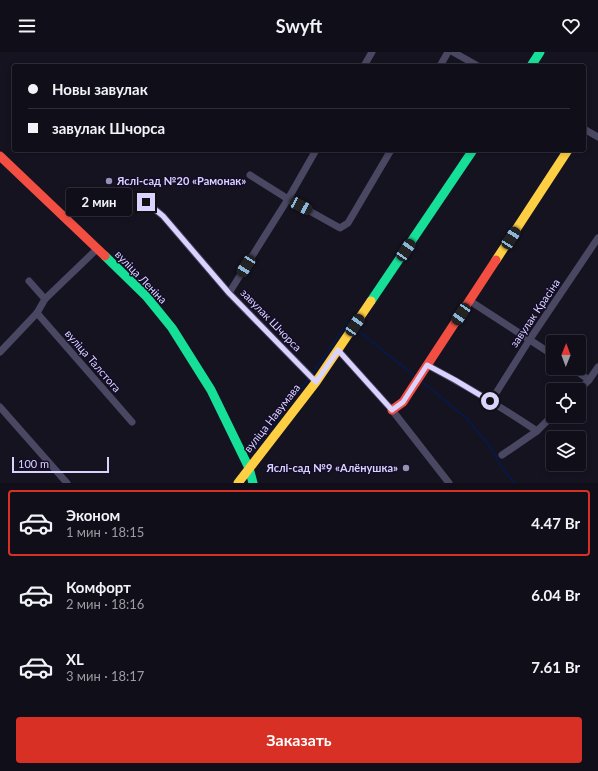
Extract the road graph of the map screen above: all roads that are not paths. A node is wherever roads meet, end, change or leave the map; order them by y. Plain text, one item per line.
1 (372, 52) edge
2 (448, 52) edge
3 (453, 52) edge
4 (540, 52) edge
5 (365, 64) edge
6 (441, 64) edge
7 (474, 64) edge
8 (532, 64) edge
9 (586, 129) edge
10 (598, 137) edge
11 (315, 152) edge
12 (390, 152) edge
13 (472, 152) edge
14 (567, 152) edge
15 (0, 156) edge
16 (250, 174) dead end
17 (288, 199) junction
18 (146, 202) dead end
19 (598, 238) edge
20 (96, 249) junction
21 (28, 281) dead end
22 (229, 293) junction
23 (45, 299) junction
24 (470, 302) junction
25 (37, 313) junction
26 (530, 339) junction
27 (338, 350) junction
28 (546, 350) edge
29 (0, 352) edge
30 (427, 365) junction
31 (598, 367) edge
32 (582, 375) edge
33 (589, 380) junction
34 (316, 382) junction
35 (586, 383) edge
36 (490, 401) junction
37 (0, 407) edge
38 (392, 410) junction
39 (132, 422) dead end
40 (546, 422) edge
41 (537, 431) junction
42 (502, 454) dead end
43 (249, 468) junction
44 (67, 483) edge
45 (238, 483) edge
46 (253, 483) edge
47 (450, 483) edge

1 - 5 street
2 - 6 street
3 - 7 street
4 - 8 street
9 - 10 street
11 - 17 street
12 - 17 street
13 - 27 street, вуліца Навумава
14 - 24 street
15 - 20 street, вуліца Леніна
16 - 17 street
17 - 22 street
18 - 22 street, завулак Шчорса
19 - 26 street, завулак Красіна
20 - 23 street
20 - 43 street, вуліца Леніна
21 - 23 street
22 - 34 street, завулак Шчорса
23 - 25 street
24 - 26 street
24 - 30 street
25 - 29 street
25 - 39 street, вуліца Талстога
26 - 28 street
26 - 36 street, завулак Красіна
27 - 34 street, вуліца Навумава
27 - 38 street
30 - 36 street
30 - 38 street
31 - 33 street
32 - 33 street
33 - 35 street
34 - 43 street, вуліца Навумава
36 - 41 street
37 - 44 street
38 - 47 street
40 - 41 street
41 - 42 street
43 - 45 street, вуліца Навумава
43 - 46 street, вуліца Леніна

